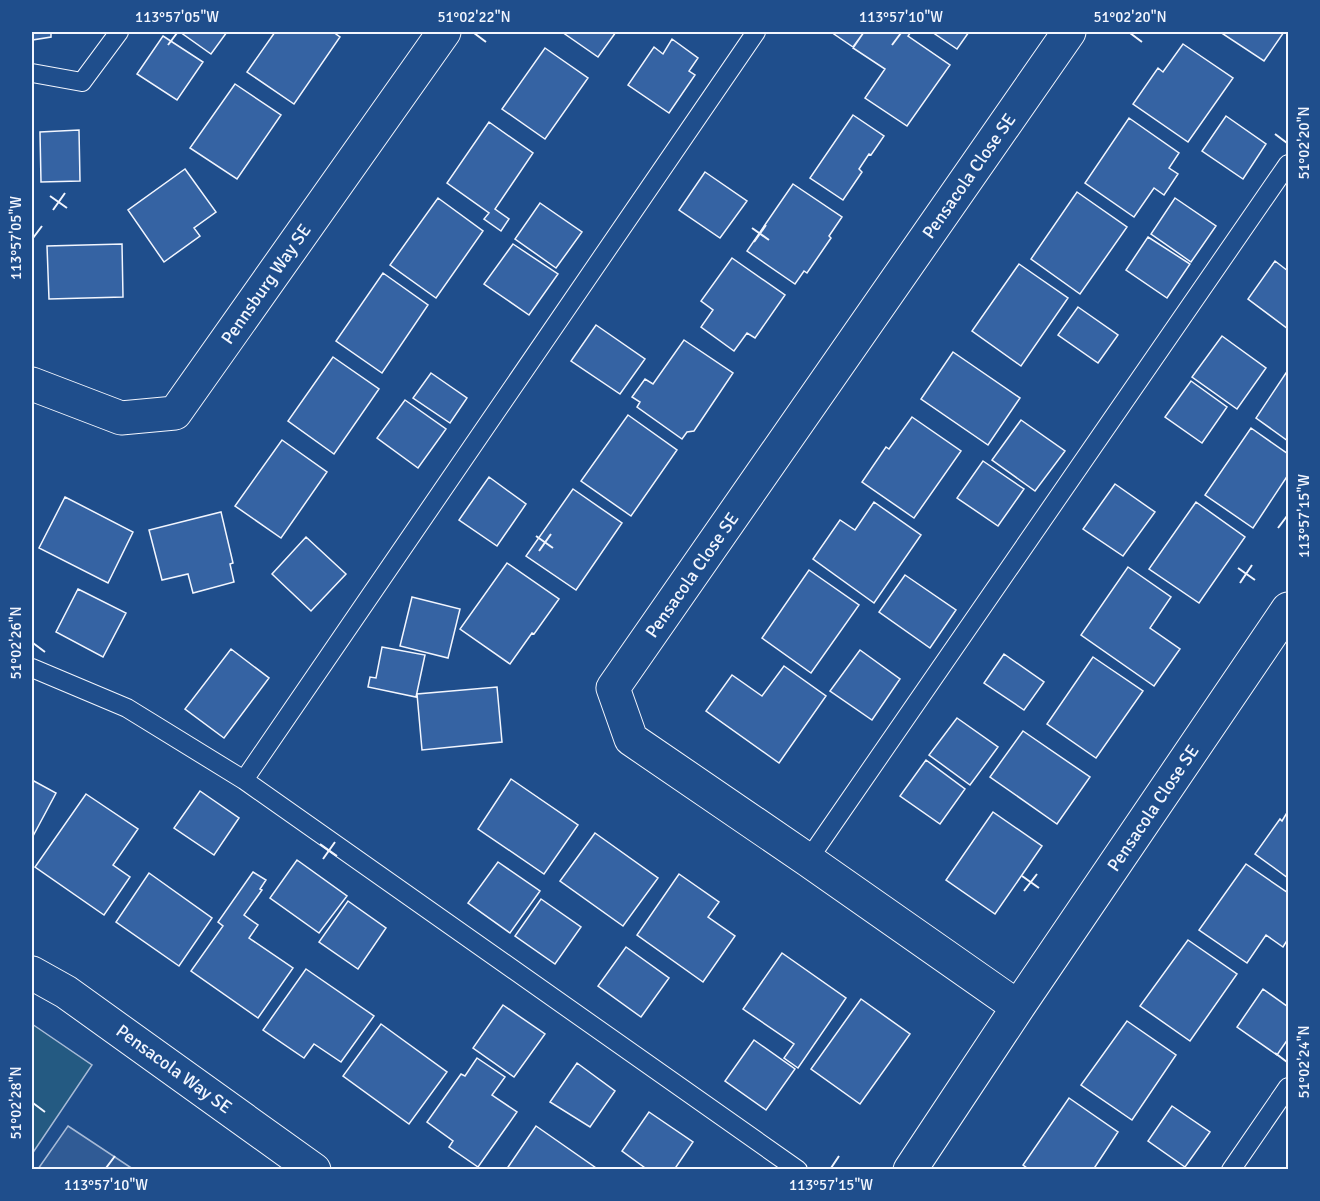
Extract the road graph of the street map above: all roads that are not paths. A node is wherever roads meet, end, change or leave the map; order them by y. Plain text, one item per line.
1 (119, 32) edge
2 (444, 32) edge
3 (756, 32) edge
4 (1069, 32) edge
5 (32, 74) edge
6 (1288, 164) edge
7 (32, 384) edge
8 (1288, 609) edge
9 (32, 668) edge
10 (244, 780) junction
11 (808, 860) junction
12 (32, 973) edge
13 (1018, 1007) junction
14 (1288, 1087) edge
15 (292, 1164) edge
16 (798, 1170) edge
17 (910, 1170) edge
18 (1231, 1170) edge

1 - 5 lane
2 - 7 street, Pennsburg Way SE
3 - 10 lane
4 - 11 street, Pensacola Close SE
6 - 11 lane
8 - 13 street, Pensacola Close SE
9 - 10 lane
10 - 16 lane
11 - 13 street, Pensacola Close SE
12 - 15 street, Pensacola Way SE
13 - 17 street, Pensacola Close SE
14 - 18 lane

